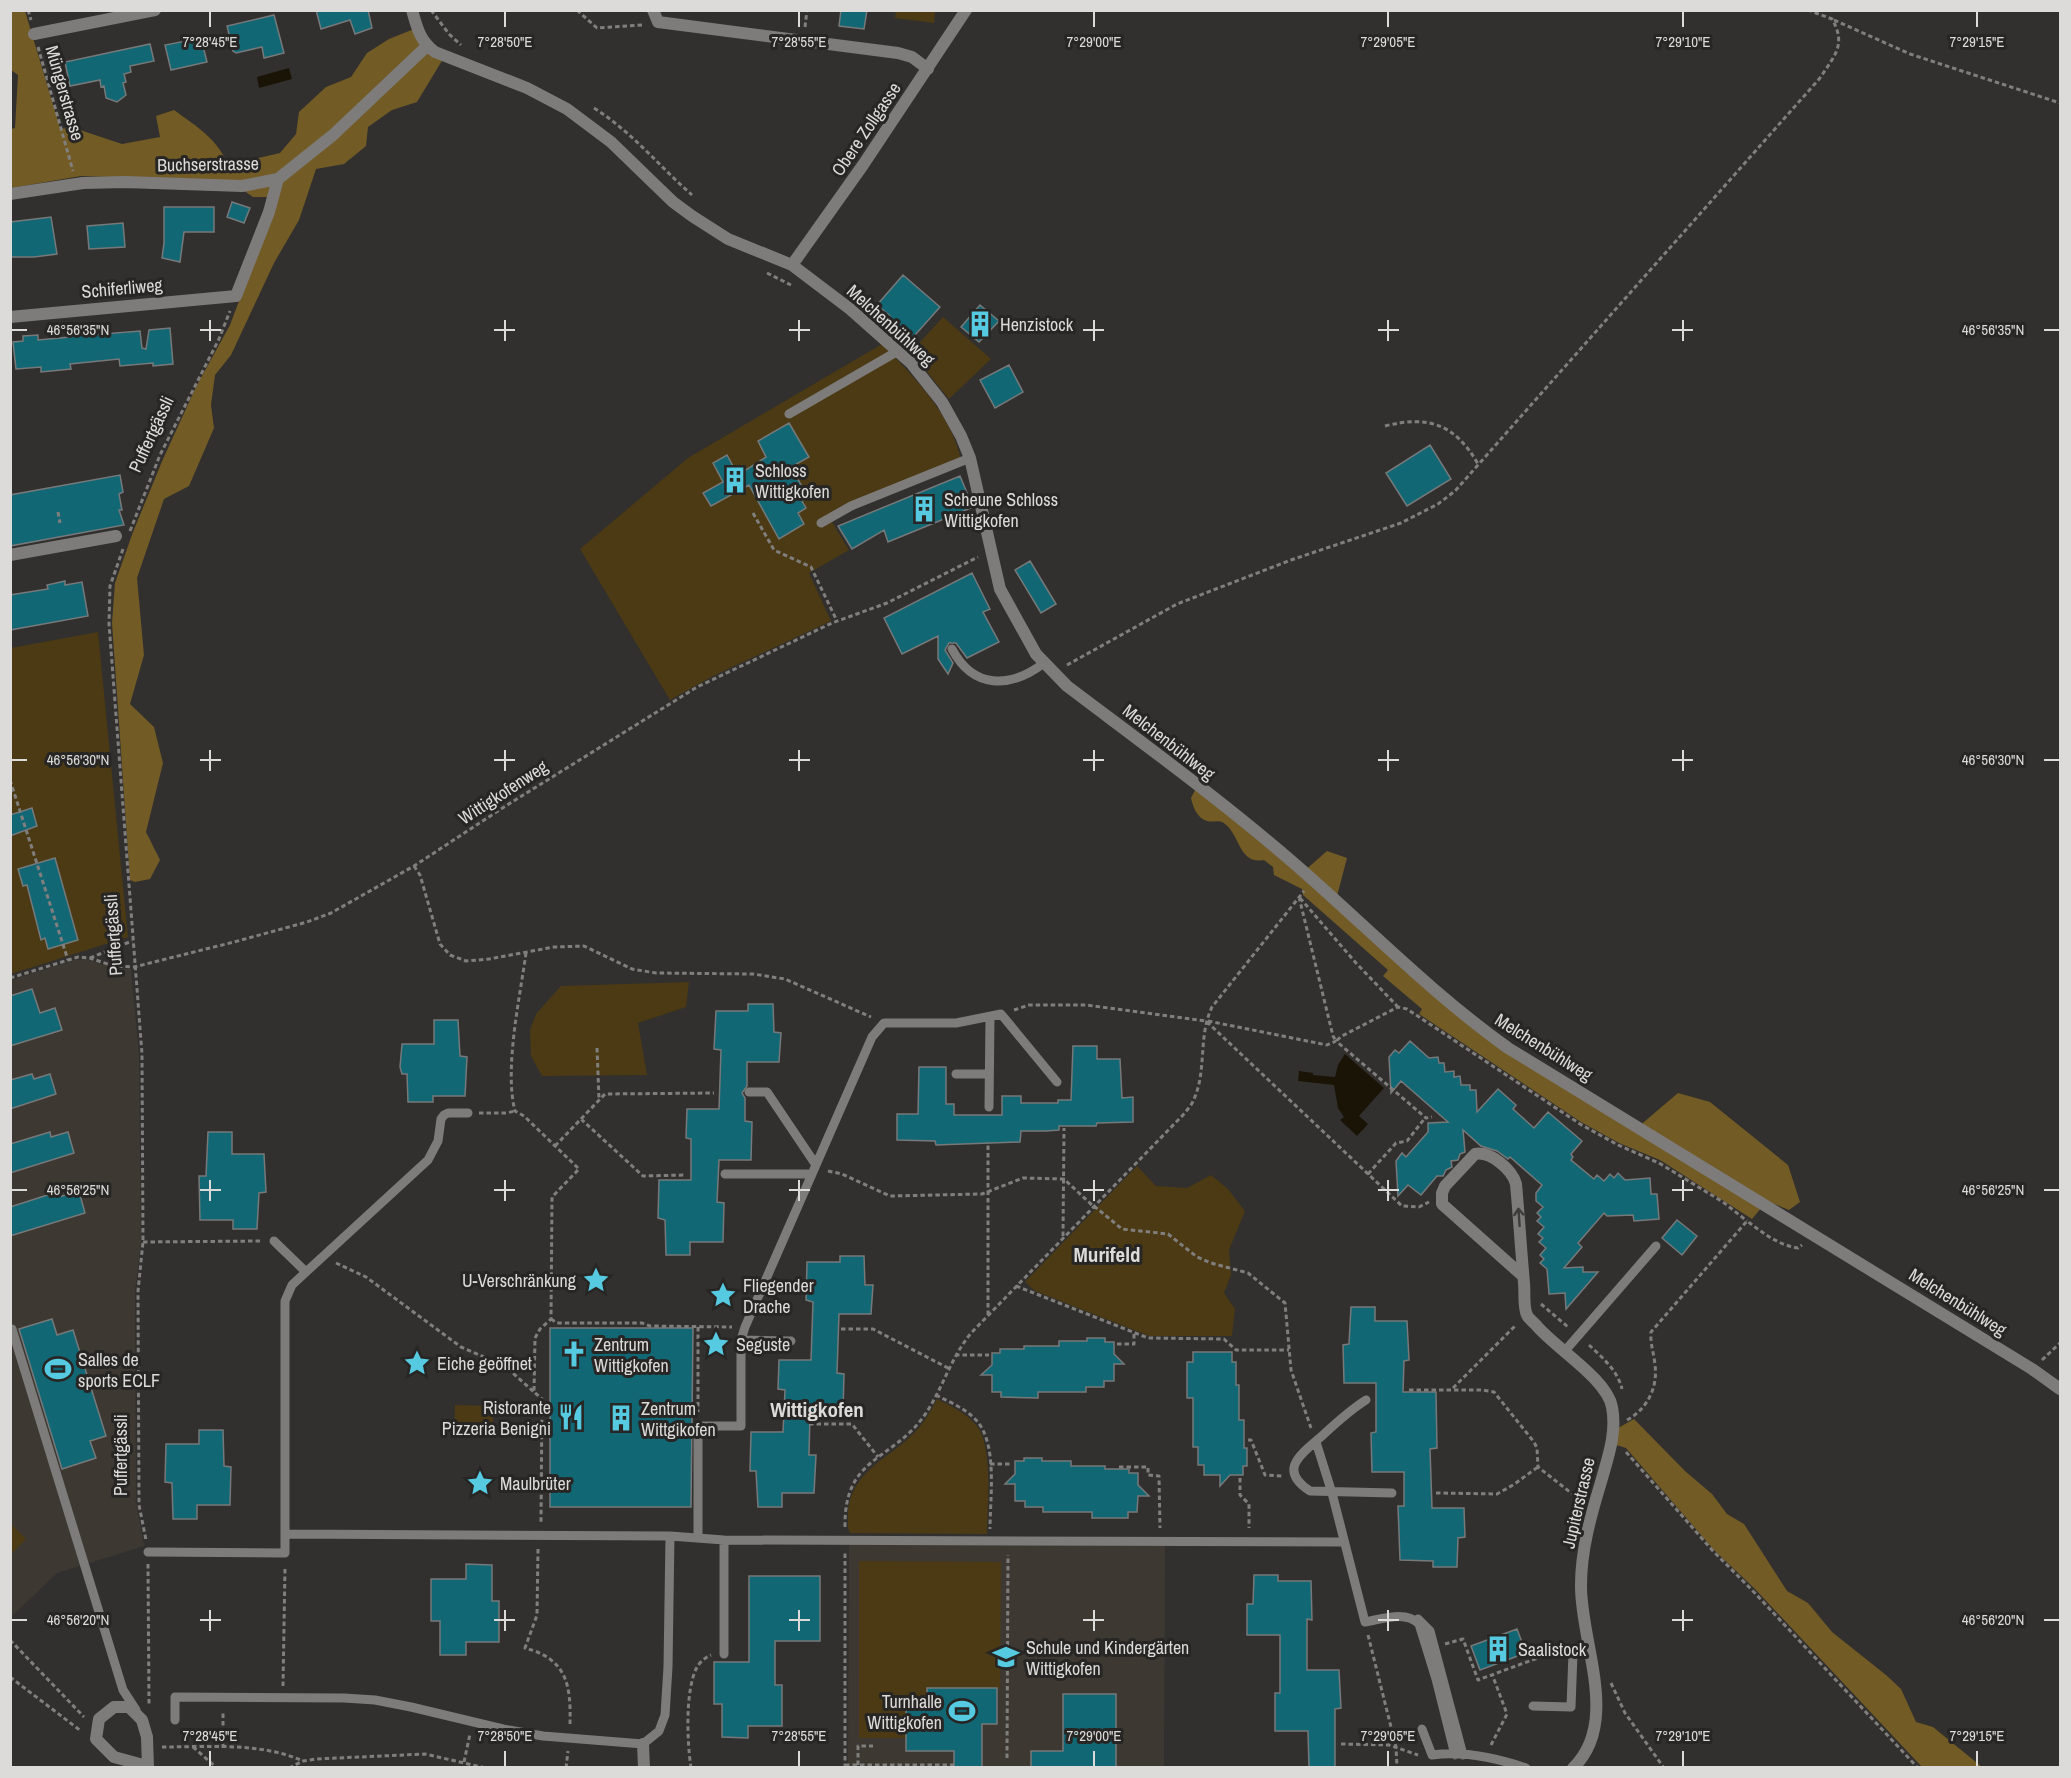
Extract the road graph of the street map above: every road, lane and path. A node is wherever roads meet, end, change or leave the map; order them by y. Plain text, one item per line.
1 (28, 10) edge
2 (155, 10) edge
3 (412, 10) edge
4 (431, 10) edge
5 (436, 10) edge
6 (577, 10) edge
7 (966, 10) edge
8 (1808, 10) edge
9 (655, 16) edge
10 (1832, 19) junction
11 (34, 34) junction
12 (427, 46) junction
13 (928, 69) junction
14 (2061, 103) edge
15 (278, 179) junction
16 (76, 184) junction
17 (10, 194) edge
18 (792, 265) junction
19 (236, 296) junction
20 (10, 317) edge
21 (898, 351) junction
22 (789, 414) dead end
23 (1385, 426) dead end
24 (970, 458) junction
25 (1478, 464) junction
26 (58, 512) dead end
27 (753, 513) dead end
28 (60, 524) dead end
29 (821, 524) dead end
30 (121, 538) joint
31 (123, 548) dead end
32 (990, 550) junction
33 (10, 555) edge
34 (837, 621) junction
35 (952, 649) dead end
36 (1044, 663) junction
37 (1053, 674) junction
38 (10, 780) edge
39 (414, 866) junction
40 (1313, 880) junction
41 (1299, 897) junction
42 (132, 941) junction
43 (526, 953) junction
44 (90, 958) junction
45 (68, 960) junction
46 (134, 967) junction
47 (10, 978) edge
48 (1398, 1007) junction
49 (1001, 1014) junction
50 (990, 1017) junction
51 (1206, 1021) junction
52 (884, 1023) junction
53 (1336, 1041) junction
54 (597, 1048) dead end
55 (956, 1074) dead end
56 (989, 1074) junction
57 (1057, 1082) dead end
58 (749, 1092) dead end
59 (714, 1094) dead end
60 (599, 1099) junction
61 (989, 1107) dead end
62 (515, 1111) junction
63 (468, 1113) joint
64 (1432, 1117) dead end
65 (1426, 1118) junction
66 (581, 1119) junction
67 (1064, 1128) dead end
68 (988, 1142) dead end
69 (555, 1146) junction
70 (814, 1169) junction
71 (725, 1174) dead end
72 (1368, 1174) junction
73 (685, 1175) dead end
74 (1064, 1179) junction
75 (988, 1192) junction
76 (1441, 1198) junction
77 (1093, 1206) junction
78 (1747, 1221) junction
79 (1812, 1233) junction
80 (1063, 1238) junction
81 (274, 1241) joint
82 (143, 1242) junction
83 (1656, 1246) dead end
84 (324, 1256) junction
85 (306, 1272) junction
86 (1523, 1276) junction
87 (1016, 1286) junction
88 (988, 1315) junction
89 (1526, 1315) junction
90 (551, 1319) junction
91 (698, 1327) junction
92 (745, 1327) junction
93 (12, 1329) edge
94 (841, 1329) dead end
95 (1134, 1333) junction
96 (741, 1340) junction
97 (791, 1341) dead end
98 (2061, 1343) edge
99 (1117, 1344) dead end
100 (1289, 1350) junction
101 (1564, 1352) junction
102 (955, 1355) junction
103 (988, 1355) dead end
104 (948, 1368) junction
105 (2032, 1369) junction
106 (1409, 1389) dead end
107 (1452, 1389) junction
108 (2061, 1389) edge
109 (534, 1392) junction
110 (936, 1395) junction
111 (1366, 1400) dead end
112 (809, 1424) dead end
113 (698, 1426) junction
114 (1615, 1427) junction
115 (1248, 1440) dead end
116 (1316, 1442) junction
117 (1611, 1446) junction
118 (878, 1457) junction
119 (990, 1464) junction
120 (1011, 1464) dead end
121 (1119, 1467) dead end
122 (1538, 1467) junction
123 (1296, 1476) junction
124 (1240, 1478) dead end
125 (1332, 1493) junction
126 (1392, 1493) dead end
127 (1436, 1493) dead end
128 (1594, 1510) junction
129 (285, 1534) junction
130 (539, 1535) junction
131 (670, 1536) junction
132 (698, 1538) junction
133 (724, 1540) junction
134 (845, 1540) junction
135 (990, 1541) junction
136 (1008, 1541) junction
137 (1160, 1542) junction
138 (1249, 1542) junction
139 (1344, 1542) junction
140 (148, 1552) junction
141 (285, 1553) junction
142 (1365, 1622) junction
143 (1462, 1639) dead end
144 (10, 1640) edge
145 (1554, 1652) joint
146 (1573, 1653) junction
147 (1589, 1653) junction
148 (724, 1654) joint
149 (1492, 1674) junction
150 (10, 1677) edge
151 (223, 1697) junction
152 (283, 1698) junction
153 (1533, 1706) dead end
154 (142, 1720) junction
155 (175, 1720) dead end
156 (1422, 1729) dead end
157 (96, 1739) junction
158 (569, 1739) junction
159 (1492, 1742) dead end
160 (643, 1744) junction
161 (1341, 1744) dead end
162 (873, 1746) dead end
163 (192, 1747) junction
164 (1396, 1747) junction
165 (223, 1748) junction
166 (467, 1748) dead end
167 (148, 1752) junction
168 (1432, 1755) junction
169 (1459, 1755) junction
170 (1007, 1758) dead end
171 (303, 1761) junction
172 (464, 1762) junction
173 (858, 1765) junction
174 (954, 1765) dead end
175 (844, 1766) edge
176 (147, 1767) edge
177 (217, 1767) edge
178 (289, 1767) edge
179 (486, 1767) edge
180 (566, 1767) edge
181 (644, 1767) edge
182 (691, 1767) edge
183 (1397, 1767) edge
184 (1526, 1767) edge
185 (1573, 1767) edge
186 (1918, 1767) edge

1 - 11 path, Müngerstrasse
2 - 11 street
3 - 12 street
4 - 5 path
6 - 9 path
7 - 13 street, Obere Zollgasse
8 - 10 path
9 - 13 street
10 - 14 path
10 - 25 path
11 - 16 path, Müngerstrasse
12 - 15 street, Buchserstrasse
12 - 18 street, Melchenbühlweg
13 - 18 street, Obere Zollgasse
15 - 16 street, Buchserstrasse
15 - 19 street
16 - 17 street, Buchserstrasse
18 - 21 street, Melchenbühlweg
19 - 20 street, Schiferliweg
19 - 30 path, Puffertgässli
21 - 22 lane
21 - 24 street, Melchenbühlweg
23 - 25 path
24 - 29 lane
24 - 32 street, Melchenbühlweg
25 - 37 path
26 - 28 path
27 - 34 path
30 - 33 street
31 - 42 path, Puffertgässli
32 - 34 path, Wittigkofenweg
32 - 36 street, Melchenbühlweg
34 - 39 path, Wittigkofenweg
35 - 36 lane
36 - 37 street, Melchenbühlweg
37 - 40 street, Melchenbühlweg
38 - 45 path
39 - 43 path
39 - 46 path, Wittigkofenweg
40 - 41 path
40 - 79 street, Melchenbühlweg
41 - 48 path
41 - 51 path
41 - 53 path
42 - 44 path
42 - 46 path, Puffertgässli
43 - 52 path
43 - 62 path
44 - 45 path, Wittigkofenweg
44 - 46 path, Wittigkofenweg
45 - 47 path, Wittigkofenweg
46 - 82 path, Puffertgässli
48 - 53 path
48 - 78 path
49 - 50 lane
49 - 51 path
49 - 57 lane
50 - 52 lane
50 - 56 lane
51 - 53 path
51 - 72 path
51 - 77 path
52 - 70 lane
53 - 65 path
54 - 60 path
55 - 56 lane
56 - 61 lane
58 - 70 lane
59 - 60 path
60 - 66 path
62 - 63 path
62 - 69 path
63 - 84 lane
64 - 65 path
65 - 72 path
66 - 69 path
66 - 73 path
67 - 74 path
68 - 75 path
69 - 90 path
70 - 71 lane
70 - 75 path
70 - 92 lane
72 - 76 path
74 - 75 path
74 - 77 path
74 - 80 path
75 - 88 path
76 - 86 street
86 -> 76 street
77 - 80 path
77 - 100 path
78 - 79 path
78 - 114 path
79 - 105 street, Melchenbühlweg
80 - 87 path
81 - 82 path
81 - 85 lane
82 - 140 path, Puffertgässli
83 - 101 lane
84 - 85 lane
84 - 109 path
85 - 129 lane
86 - 89 street
87 - 88 path
87 - 95 path
88 - 102 path
89 - 101 street, Jupiterstrasse
89 - 107 path
90 - 91 path
90 - 109 path
91 - 92 path
91 - 113 path
92 - 96 lane
93 - 154 lane
94 - 104 path
95 - 99 path
95 - 100 path
96 - 97 lane
96 - 113 lane
98 - 105 path
100 - 116 path
101 - 114 street, Jupiterstrasse
102 - 103 path
102 - 104 path
104 - 110 path
105 - 108 street, Melchenbühlweg
106 - 107 path
107 - 122 path
109 - 130 path
110 - 118 path
110 - 119 path
111 - 116 lane
112 - 118 path
113 - 132 lane
114 - 117 street, Jupiterstrasse
115 - 123 path
116 - 123 lane
116 - 125 lane
117 - 128 street, Jupiterstrasse
117 - 186 path
118 - 134 path
119 - 120 path
119 - 135 path
121 - 137 path
122 - 127 path
122 - 128 path
123 - 125 lane
124 - 138 path
125 - 126 lane
125 - 139 lane
128 - 147 street, Jupiterstrasse
129 - 130 lane
129 - 141 lane
130 - 131 lane
130 - 158 path
131 - 132 lane
131 - 160 lane
132 - 133 lane
133 - 134 lane
133 - 148 lane
134 - 135 lane
134 - 175 path
135 - 136 lane
136 - 137 lane
136 - 170 path
137 - 138 lane
138 - 139 lane
139 - 142 lane
140 - 141 lane
140 - 154 path, Puffertgässli
141 - 152 path
142 - 164 path
142 - 169 lane
143 - 149 path
144 - 157 path
145 - 146 lane
145 - 149 path
146 - 147 lane
146 - 153 lane
147 - 185 street, Jupiterstrasse
148 - 182 path
149 - 159 path
150 - 157 path
151 - 152 lane
151 - 155 lane
151 - 165 path
152 - 158 lane
154 - 157 street
154 - 167 street
156 - 168 lane
157 - 176 street
158 - 160 lane
158 - 180 path
160 - 181 street
161 - 164 path
162 - 173 path
163 - 165 path
163 - 167 path
163 - 177 path
164 - 168 path
164 - 183 path
165 - 171 path
166 - 172 path
167 - 176 street
168 - 169 lane
169 - 184 lane
171 - 172 path
171 - 178 path
172 - 179 path
173 - 174 path
173 - 175 path

